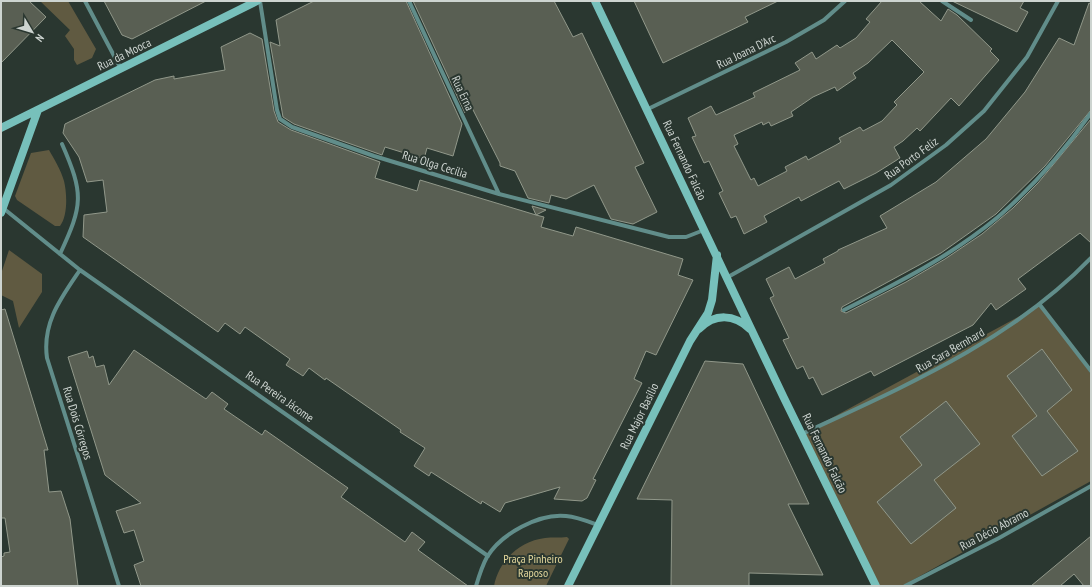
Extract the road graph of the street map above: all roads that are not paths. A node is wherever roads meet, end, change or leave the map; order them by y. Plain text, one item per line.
1 (85, 1) edge
2 (257, 1) edge
3 (260, 1) edge
4 (409, 1) edge
5 (595, 1) edge
6 (845, 1) edge
7 (942, 1) edge
8 (1058, 1) edge
9 (972, 20) dead end
10 (121, 69) junction
11 (38, 110) junction
12 (648, 110) junction
13 (1091, 114) edge
14 (1, 128) edge
15 (62, 144) dead end
16 (499, 194) junction
17 (2, 209) edge
18 (705, 230) junction
19 (60, 254) junction
20 (717, 254) junction
21 (1091, 258) edge
22 (80, 270) junction
23 (728, 277) junction
24 (1040, 305) junction
25 (844, 310) dead end
26 (753, 331) junction
27 (690, 341) junction
28 (1091, 371) edge
29 (802, 434) junction
30 (1091, 486) edge
31 (598, 525) junction
32 (488, 556) junction
33 (119, 586) edge
34 (476, 586) edge
35 (568, 586) edge
36 (876, 586) edge
37 (905, 586) edge

1 - 10 street
2 - 10 main road, Rua da Mooca
3 - 16 street, Rua Olga Cecília
4 - 16 street, Rua Erna
5 - 12 main road, Rua Fernando Falcão
6 - 12 street, Rua Joana D'Arc
7 - 9 street
8 - 23 street, Rua Porto Feliz
10 - 11 main road, Rua da Mooca
11 - 14 main road, Rua da Mooca
11 - 17 main road
12 - 18 main road, Rua Fernando Falcão
13 - 25 street
15 - 19 street
16 - 18 street, Rua Olga Cecília
17 - 19 street, Rua Pereira Jácome
18 - 20 main road, Rua Fernando Falcão
19 - 22 street, Rua Pereira Jácome
20 - 23 main road, Rua Fernando Falcão
20 - 27 main road, Rua Major Basílio
21 - 24 street, Rua Sara Bernhard
22 - 32 street, Rua Pereira Jácome
22 - 33 street, Rua Dois Córregos
23 - 26 main road, Rua Fernando Falcão
24 - 28 street
24 - 29 street, Rua Sara Bernhard
26 - 27 main road, Rua Fernando Falcão
26 - 29 main road, Rua Fernando Falcão
27 - 31 main road, Rua Major Basílio
29 - 36 main road, Rua Fernando Falcão
30 - 37 street, Rua Décio Abramo
31 - 32 street
31 - 35 main road, Rua Major Basílio
32 - 34 street

